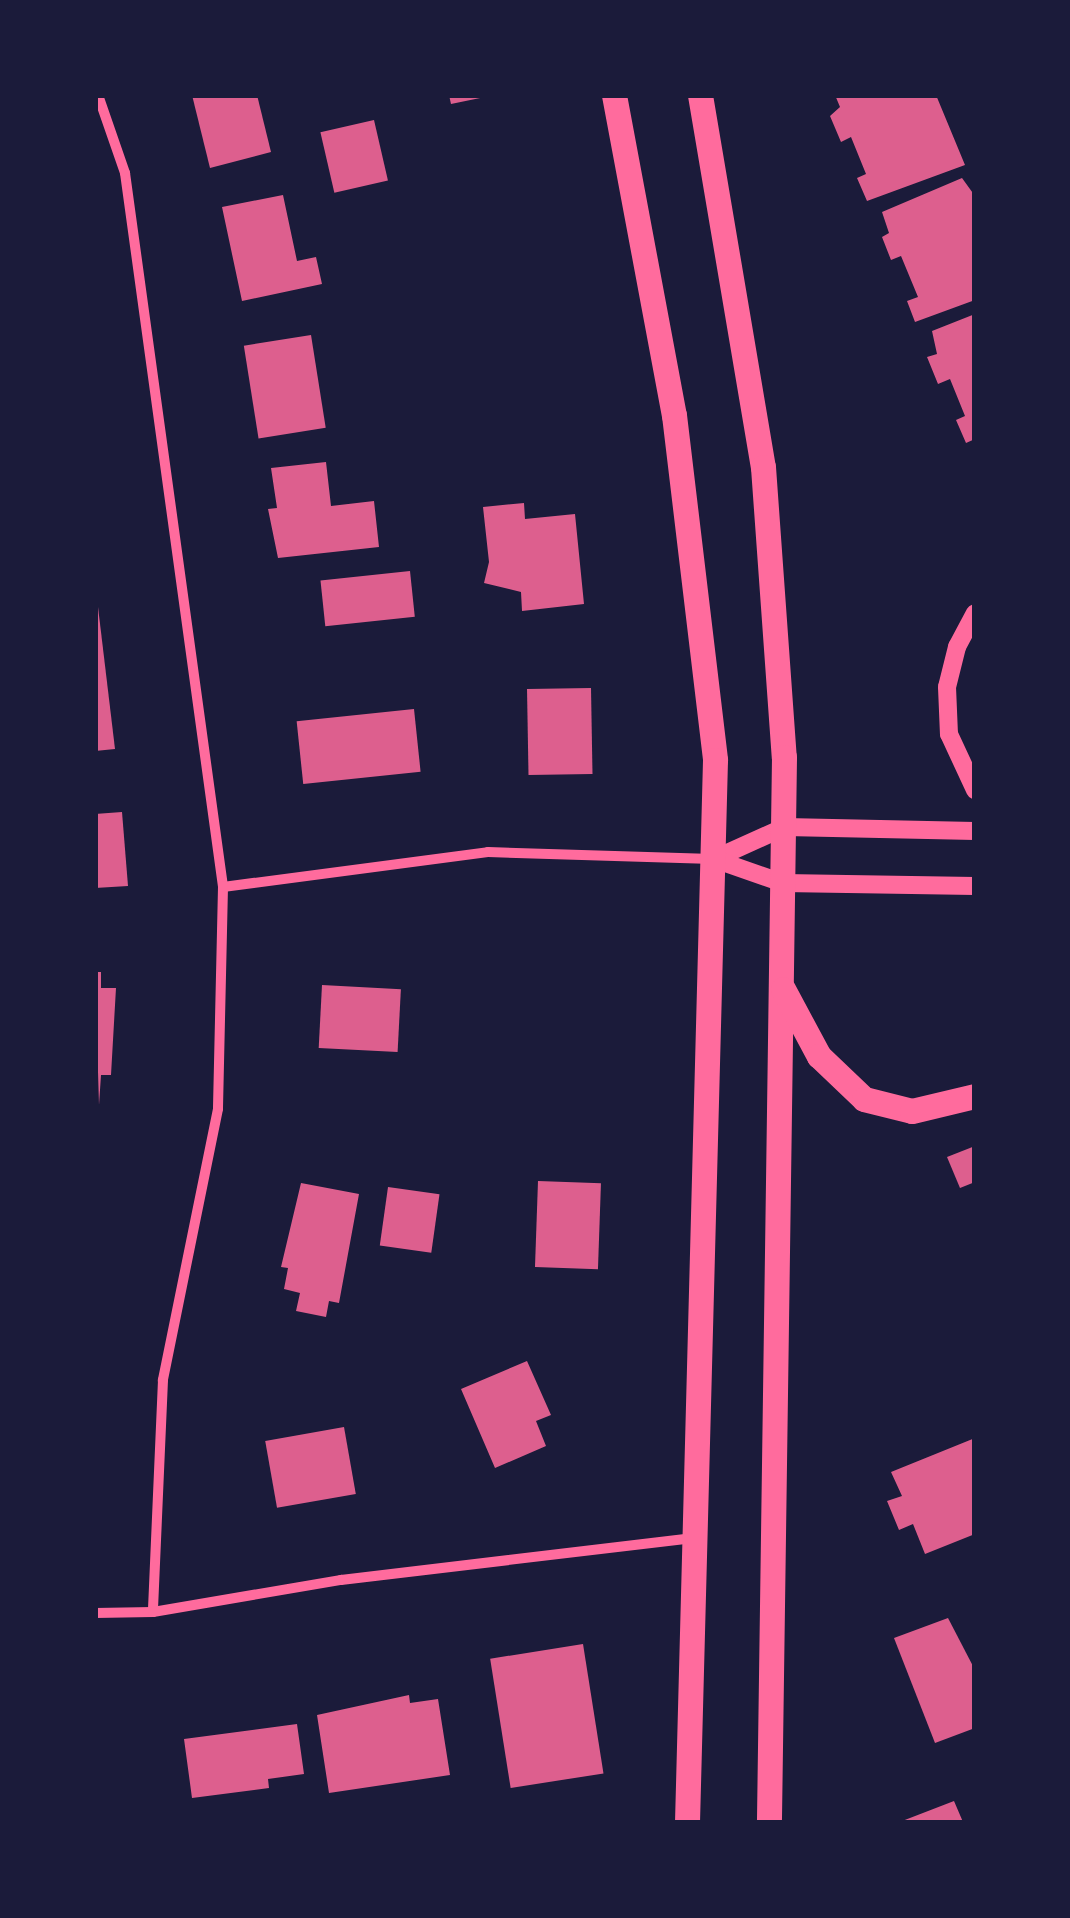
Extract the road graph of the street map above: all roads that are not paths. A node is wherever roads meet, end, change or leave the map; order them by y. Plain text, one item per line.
1 (98, 95) edge
2 (614, 95) edge
3 (700, 95) edge
4 (975, 613) edge
5 (975, 790) edge
6 (784, 827) junction
7 (975, 830) edge
8 (714, 859) junction
9 (783, 883) junction
10 (975, 886) edge
11 (224, 887) junction
12 (780, 985) junction
13 (975, 1096) edge
14 (694, 1538) junction
15 (153, 1612) junction
16 (95, 1613) edge
17 (687, 1823) edge
18 (769, 1823) edge

1 - 11 street
2 - 8 main road
3 - 6 main road
4 - 5 street
6 - 7 street
6 - 8 street
6 - 9 main road
8 - 9 street
8 - 11 street
8 - 14 main road
9 - 10 street
9 - 12 main road
11 - 15 street
12 - 13 main road
12 - 18 main road
14 - 15 street
14 - 17 main road
15 - 16 street

